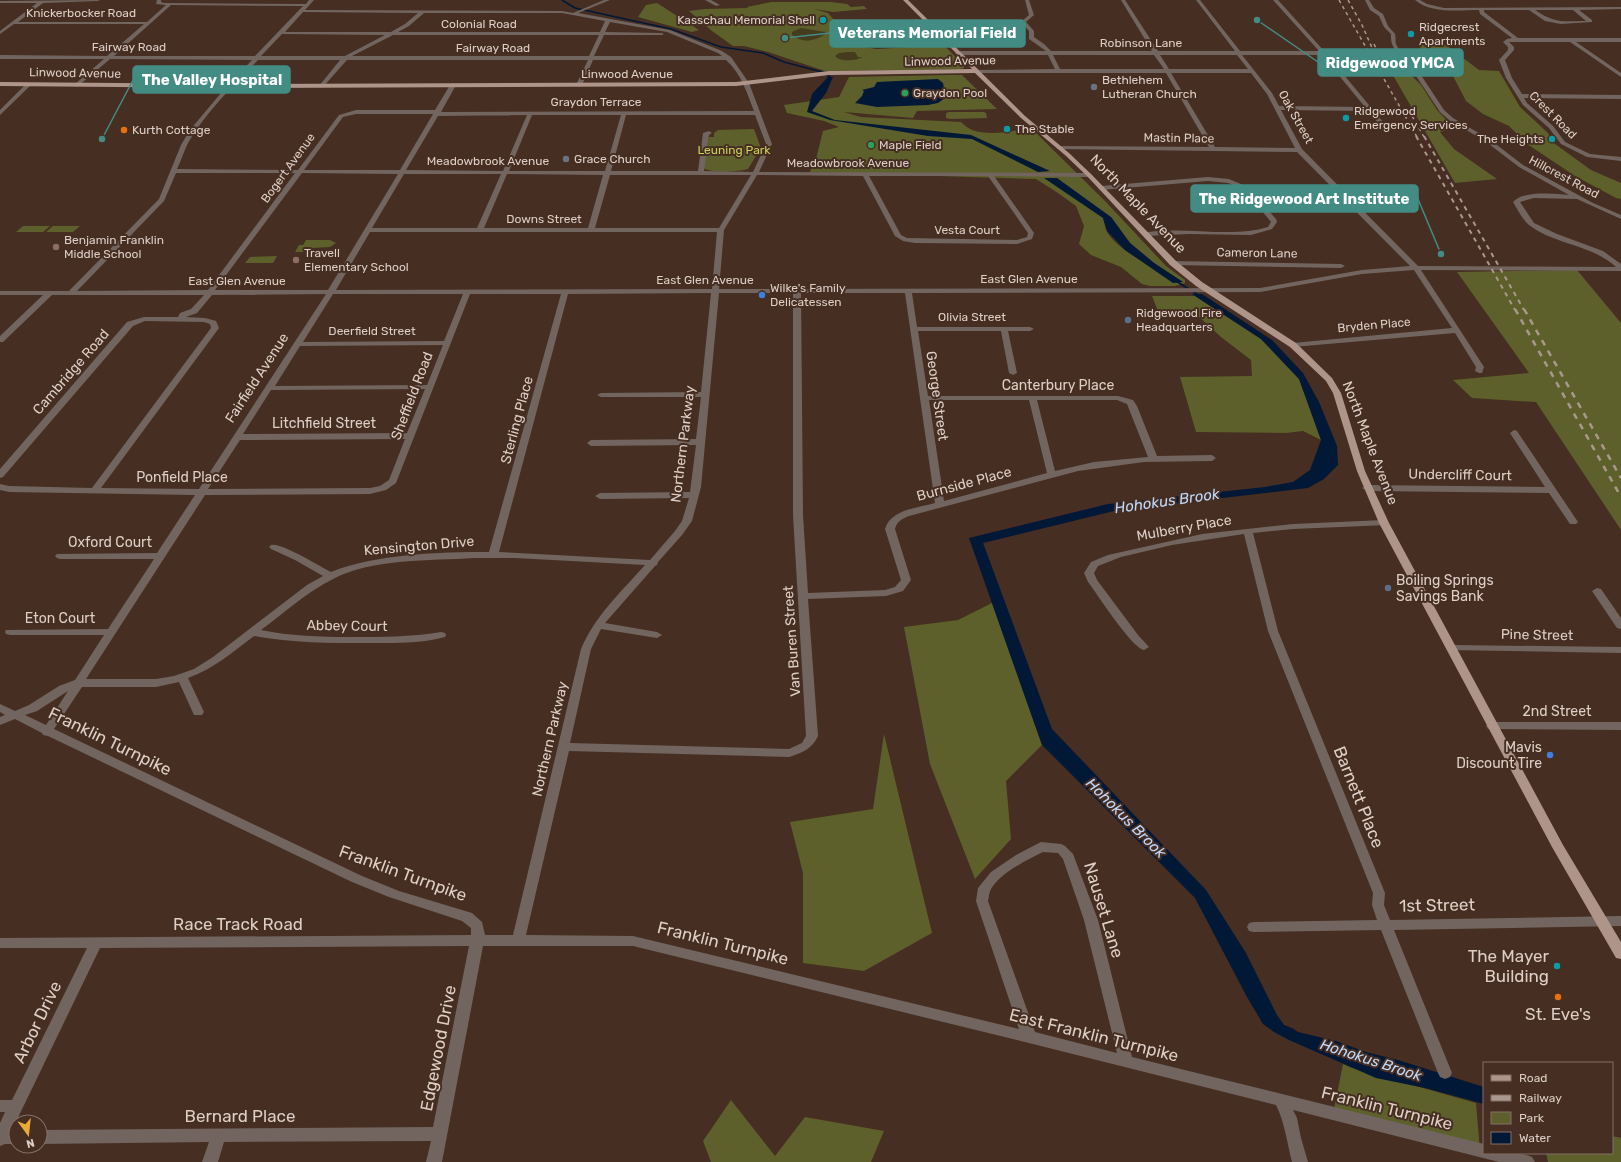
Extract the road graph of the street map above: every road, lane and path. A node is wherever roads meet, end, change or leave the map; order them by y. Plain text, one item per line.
1 (43, 0) edge
2 (98, 0) edge
3 (159, 0) edge
4 (312, 0) edge
5 (608, 0) edge
6 (707, 0) edge
7 (905, 0) edge
8 (1027, 0) edge
9 (1124, 0) edge
10 (1198, 0) edge
11 (1275, 0) edge
12 (1367, 0) edge
13 (1417, 0) edge
14 (0, 2) edge
15 (170, 4) junction
16 (308, 5) junction
17 (718, 5) dead end
18 (1484, 7) junction
19 (1529, 8) junction
20 (1574, 8) junction
21 (1621, 8) edge
22 (302, 11) junction
23 (422, 11) junction
24 (577, 12) junction
25 (608, 20) junction
26 (14, 22) junction
27 (148, 23) junction
28 (0, 33) edge
29 (281, 33) junction
30 (391, 34) junction
31 (601, 34) junction
32 (678, 34) junction
33 (1516, 39) junction
34 (1571, 40) junction
35 (1621, 40) edge
36 (958, 52) junction
37 (1049, 53) junction
38 (1157, 53) junction
39 (1239, 53) junction
40 (1323, 53) junction
41 (0, 57) edge
42 (108, 57) junction
43 (258, 58) junction
44 (346, 58) junction
45 (591, 58) junction
46 (728, 58) junction
47 (976, 71) junction
48 (1058, 71) junction
49 (1168, 71) junction
50 (1253, 71) junction
51 (1621, 74) edge
52 (0, 84) edge
53 (29, 84) junction
54 (746, 84) junction
55 (76, 85) junction
56 (453, 85) junction
57 (579, 85) junction
58 (230, 86) junction
59 (322, 86) junction
60 (1520, 96) junction
61 (1621, 97) edge
62 (1277, 108) junction
63 (1369, 109) junction
64 (0, 113) edge
65 (437, 113) junction
66 (624, 113) junction
67 (756, 113) junction
68 (530, 114) junction
69 (1380, 122) dead end
70 (709, 133) dead end
71 (1059, 148) junction
72 (1213, 149) junction
73 (1299, 150) junction
74 (1621, 158) edge
75 (175, 171) junction
76 (300, 171) junction
77 (402, 172) junction
78 (505, 172) junction
79 (607, 173) junction
80 (700, 173) junction
81 (755, 174) junction
82 (865, 174) junction
83 (990, 175) junction
84 (1089, 175) junction
85 (1100, 188) junction
86 (1578, 197) junction
87 (1621, 217) edge
88 (367, 230) junction
89 (480, 230) junction
90 (591, 230) junction
91 (721, 230) junction
92 (1145, 234) junction
93 (1173, 263) junction
94 (1340, 266) dead end
95 (1416, 268) junction
96 (1621, 269) edge
97 (908, 290) junction
98 (1209, 290) junction
99 (468, 291) junction
100 (565, 291) junction
101 (714, 291) junction
102 (797, 291) junction
103 (330, 292) junction
104 (0, 293) edge
105 (50, 293) junction
106 (71, 293) junction
107 (210, 293) junction
108 (195, 315) junction
109 (914, 329) junction
110 (1004, 329) junction
111 (1030, 329) dead end
112 (1458, 330) junction
113 (0, 340) edge
114 (447, 343) junction
115 (297, 344) junction
116 (1293, 345) junction
117 (1479, 371) dead end
118 (1013, 372) dead end
119 (430, 387) junction
120 (270, 388) junction
121 (705, 394) junction
122 (601, 395) dead end
123 (924, 398) junction
124 (1032, 398) junction
125 (1514, 433) dead end
126 (411, 436) junction
127 (237, 437) junction
128 (591, 442) dead end
129 (700, 442) junction
130 (1153, 458) junction
131 (1212, 458) dead end
132 (0, 475) edge
133 (1052, 475) junction
134 (0, 487) edge
135 (1367, 488) junction
136 (95, 490) junction
137 (1553, 490) junction
138 (364, 491) joint
139 (201, 492) junction
140 (694, 495) junction
141 (600, 496) dead end
142 (940, 505) junction
143 (1573, 522) dead end
144 (1384, 523) junction
145 (1248, 531) junction
146 (274, 548) dead end
147 (494, 555) junction
148 (60, 556) dead end
149 (159, 556) junction
150 (654, 563) junction
151 (330, 576) junction
152 (1598, 591) dead end
153 (803, 596) junction
154 (598, 625) junction
155 (1621, 626) edge
156 (10, 632) dead end
157 (110, 632) junction
158 (253, 632) junction
159 (441, 634) dead end
160 (657, 635) dead end
161 (1144, 648) dead end
162 (1452, 648) junction
163 (1621, 650) edge
164 (182, 677) junction
165 (78, 683) junction
166 (0, 708) edge
167 (198, 712) dead end
168 (14, 716) junction
169 (0, 721) edge
170 (1492, 726) junction
171 (1621, 726) edge
172 (47, 732) junction
173 (564, 747) junction
174 (1621, 921) edge
175 (1603, 922) junction
176 (1385, 924) junction
177 (1254, 927) dead end
178 (477, 941) junction
179 (518, 941) junction
180 (96, 942) junction
181 (0, 943) edge
182 (1621, 954) edge
183 (899, 1006) joint
184 (1029, 1037) junction
185 (1126, 1061) junction
186 (1445, 1073) dead end
187 (1281, 1101) junction
188 (0, 1106) edge
189 (16, 1106) junction
190 (439, 1134) junction
191 (220, 1135) junction
192 (48, 1137) edge
193 (6, 1138) edge
194 (1483, 1151) edge
195 (1494, 1154) edge
196 (210, 1162) edge
197 (434, 1162) edge
198 (1300, 1162) edge
199 (1527, 1162) edge

1 - 2 street
1 - 14 street
1 - 26 street
3 - 15 street
4 - 16 street
5 - 24 street
6 - 17 street
7 - 36 main road, North Maple Avenue
8 - 37 street
9 - 38 street
10 - 39 street, Oak Street
11 - 40 street
12 - 86 street, Hillcrest Road
13 - 18 street
15 - 16 street
15 - 27 street
16 - 22 street
18 - 19 street
18 - 33 street
19 - 20 street
19 - 20 street
20 - 21 street
22 - 23 street, Northern Parkway
22 - 29 street
23 - 24 street, Northern Parkway
23 - 30 street
24 - 25 street, Northern Parkway
25 - 31 street
25 - 32 street, Northern Parkway
26 - 27 street, Knickerbocker Road
26 - 28 street
27 - 42 street
29 - 30 street, Colonial Road
29 - 43 street
30 - 31 street, Colonial Road
30 - 44 street
31 - 32 street, Colonial Road
31 - 45 street
32 - 46 street, Northern Parkway
33 - 34 street
33 - 60 street, Crest Road
34 - 35 street
34 - 51 street
36 - 37 street, Robinson Lane
36 - 47 main road, North Maple Avenue
37 - 38 street, Robinson Lane
37 - 48 street
38 - 39 street, Robinson Lane
38 - 49 street
39 - 40 street, Robinson Lane
39 - 50 street, Oak Street
40 - 63 street
41 - 42 street, Fairway Road
42 - 43 street, Fairway Road
42 - 55 street
43 - 44 street, Fairway Road
43 - 58 street
44 - 45 street, Fairway Road
44 - 59 street
45 - 46 street, Fairway Road
45 - 57 street
46 - 54 street, Northern Parkway
47 - 48 street, Linwood Avenue
47 - 54 main road, Linwood Avenue
47 - 71 main road, North Maple Avenue
48 - 49 street, Linwood Avenue
49 - 50 street, Linwood Avenue
49 - 72 street
50 - 62 street, Oak Street
52 - 53 main road, Linwood Avenue
53 - 55 main road, Linwood Avenue
53 - 64 street
54 - 57 main road, Linwood Avenue
54 - 67 street, Northern Parkway
55 - 58 main road, Linwood Avenue
56 - 57 main road, Linwood Avenue
56 - 59 main road, Linwood Avenue
56 - 65 street, Fairfield Avenue
58 - 59 main road, Linwood Avenue
58 - 75 street
60 - 61 street
60 - 74 street, Crest Road
62 - 63 street
62 - 73 street, Oak Street
63 - 69 street
65 - 68 street, Graydon Terrace
65 - 76 street, Bogert Avenue
65 - 77 street, Fairfield Avenue
66 - 67 street, Graydon Terrace
66 - 68 street, Graydon Terrace
66 - 79 street
67 - 81 street, Northern Parkway
68 - 78 street
70 - 80 street
71 - 72 street, Mastin Place
71 - 84 main road, North Maple Avenue
72 - 73 street, Mastin Place
73 - 95 street, Oak Street
75 - 76 street, Meadowbrook Avenue
75 - 106 street
76 - 77 street, Meadowbrook Avenue
76 - 107 street, Bogert Avenue
77 - 78 street, Meadowbrook Avenue
77 - 88 street, Fairfield Avenue
78 - 79 street, Meadowbrook Avenue
78 - 89 street
79 - 80 street, Meadowbrook Avenue
79 - 90 street
80 - 81 street, Meadowbrook Avenue
81 - 82 street, Meadowbrook Avenue
81 - 91 street, Northern Parkway
82 - 83 street, Meadowbrook Avenue
82 - 83 street, Vesta Court
83 - 84 street, Meadowbrook Avenue
84 - 85 main road, North Maple Avenue
85 - 92 main road, North Maple Avenue
85 - 92 street
86 - 87 street, Hillcrest Road
86 - 96 street
88 - 89 street, Downs Street
88 - 103 street, Fairfield Avenue
89 - 90 street, Downs Street
90 - 91 street, Downs Street
91 - 101 street, Northern Parkway
92 - 93 main road, North Maple Avenue
93 - 94 street, Cameron Lane
93 - 98 main road, North Maple Avenue
95 - 96 street, East Glen Avenue
95 - 98 street, East Glen Avenue
95 - 112 street, Oak Street
97 - 98 street, East Glen Avenue
97 - 102 street, East Glen Avenue
97 - 109 street, George Street
98 - 116 main road, North Maple Avenue
99 - 100 street, East Glen Avenue
99 - 103 street, East Glen Avenue
99 - 114 street, Sheffield Road
100 - 101 street, East Glen Avenue
100 - 147 street, Sterling Place
101 - 102 street, East Glen Avenue
101 - 121 street, Northern Parkway
102 - 153 street, Van Buren Street
103 - 107 street, East Glen Avenue
103 - 115 street, Fairfield Avenue
104 - 105 street, East Glen Avenue
105 - 106 street, East Glen Avenue
105 - 113 street
106 - 107 street, East Glen Avenue
107 - 108 street, Bogert Avenue
108 - 132 street, Cambridge Road
108 - 136 street
109 - 110 street, Olivia Street
109 - 123 street, George Street
110 - 111 street, Olivia Street
110 - 118 street
112 - 116 street, Bryden Place
112 - 117 street, Oak Street
114 - 115 street, Deerfield Street
114 - 119 street, Sheffield Road
115 - 120 street, Fairfield Avenue
116 - 135 main road, North Maple Avenue
119 - 120 street
119 - 126 street, Sheffield Road
120 - 127 street, Fairfield Avenue
121 - 122 street
121 - 129 street, Northern Parkway
123 - 124 street, Canterbury Place
123 - 142 street, George Street
124 - 130 street, Canterbury Place
124 - 133 street
125 - 137 street
126 - 127 street, Litchfield Street
126 - 138 street, Sheffield Road
127 - 139 street, Fairfield Avenue
128 - 129 street
129 - 140 street, Northern Parkway
130 - 131 street, Burnside Place
130 - 133 street, Burnside Place
133 - 142 street, Burnside Place
134 - 136 street, Ponfield Place
135 - 137 street, Undercliff Court
135 - 144 main road, North Maple Avenue
136 - 139 street, Ponfield Place
137 - 143 street
138 - 139 street, Ponfield Place
139 - 149 street, Fairfield Avenue
140 - 141 street
140 - 150 street, Northern Parkway
142 - 153 street, Burnside Place
144 - 145 street, Mulberry Place
144 - 162 main road, North Maple Avenue
145 - 161 street, Mulberry Place
145 - 176 street, Barnett Place
146 - 151 street
147 - 150 street, Kensington Drive
147 - 151 street, Kensington Drive
148 - 149 street, Oxford Court
149 - 157 street, Fairfield Avenue
150 - 154 street, Northern Parkway
151 - 158 street, Kensington Drive
152 - 155 street
153 - 173 street, Van Buren Street
154 - 160 street
154 - 173 street, Northern Parkway
156 - 157 street, Eton Court
157 - 165 street, Fairfield Avenue
158 - 159 street, Abbey Court
158 - 164 street, Kensington Drive
162 - 163 street, Pine Street
162 - 170 main road, North Maple Avenue
164 - 165 street, Kensington Drive
164 - 167 street
165 - 168 street
165 - 172 street, Fairfield Avenue
166 - 168 street, Franklin Turnpike
168 - 169 street
168 - 172 street, Franklin Turnpike
170 - 171 street, 2nd Street
170 - 175 main road, North Maple Avenue
172 - 178 street, Franklin Turnpike
173 - 179 street, Northern Parkway
174 - 175 street, 1st Street
175 - 176 street, 1st Street
175 - 182 main road, North Maple Avenue
176 - 177 street, 1st Street
176 - 186 street, Barnett Place
178 - 179 street, Franklin Turnpike
178 - 180 street, Race Track Road
178 - 190 street, Edgewood Drive
179 - 183 street, Franklin Turnpike
180 - 181 street, Race Track Road
180 - 189 street, Arbor Drive
183 - 184 street, East Franklin Turnpike
184 - 185 street, East Franklin Turnpike
184 - 185 street, Nauset Lane
185 - 187 street, East Franklin Turnpike
187 - 194 street, Franklin Turnpike
187 - 198 street
188 - 189 street
189 - 193 street, Arbor Drive
190 - 191 street, Bernard Place
190 - 197 street, Edgewood Drive
191 - 192 street, Bernard Place
191 - 196 street
195 - 199 street

